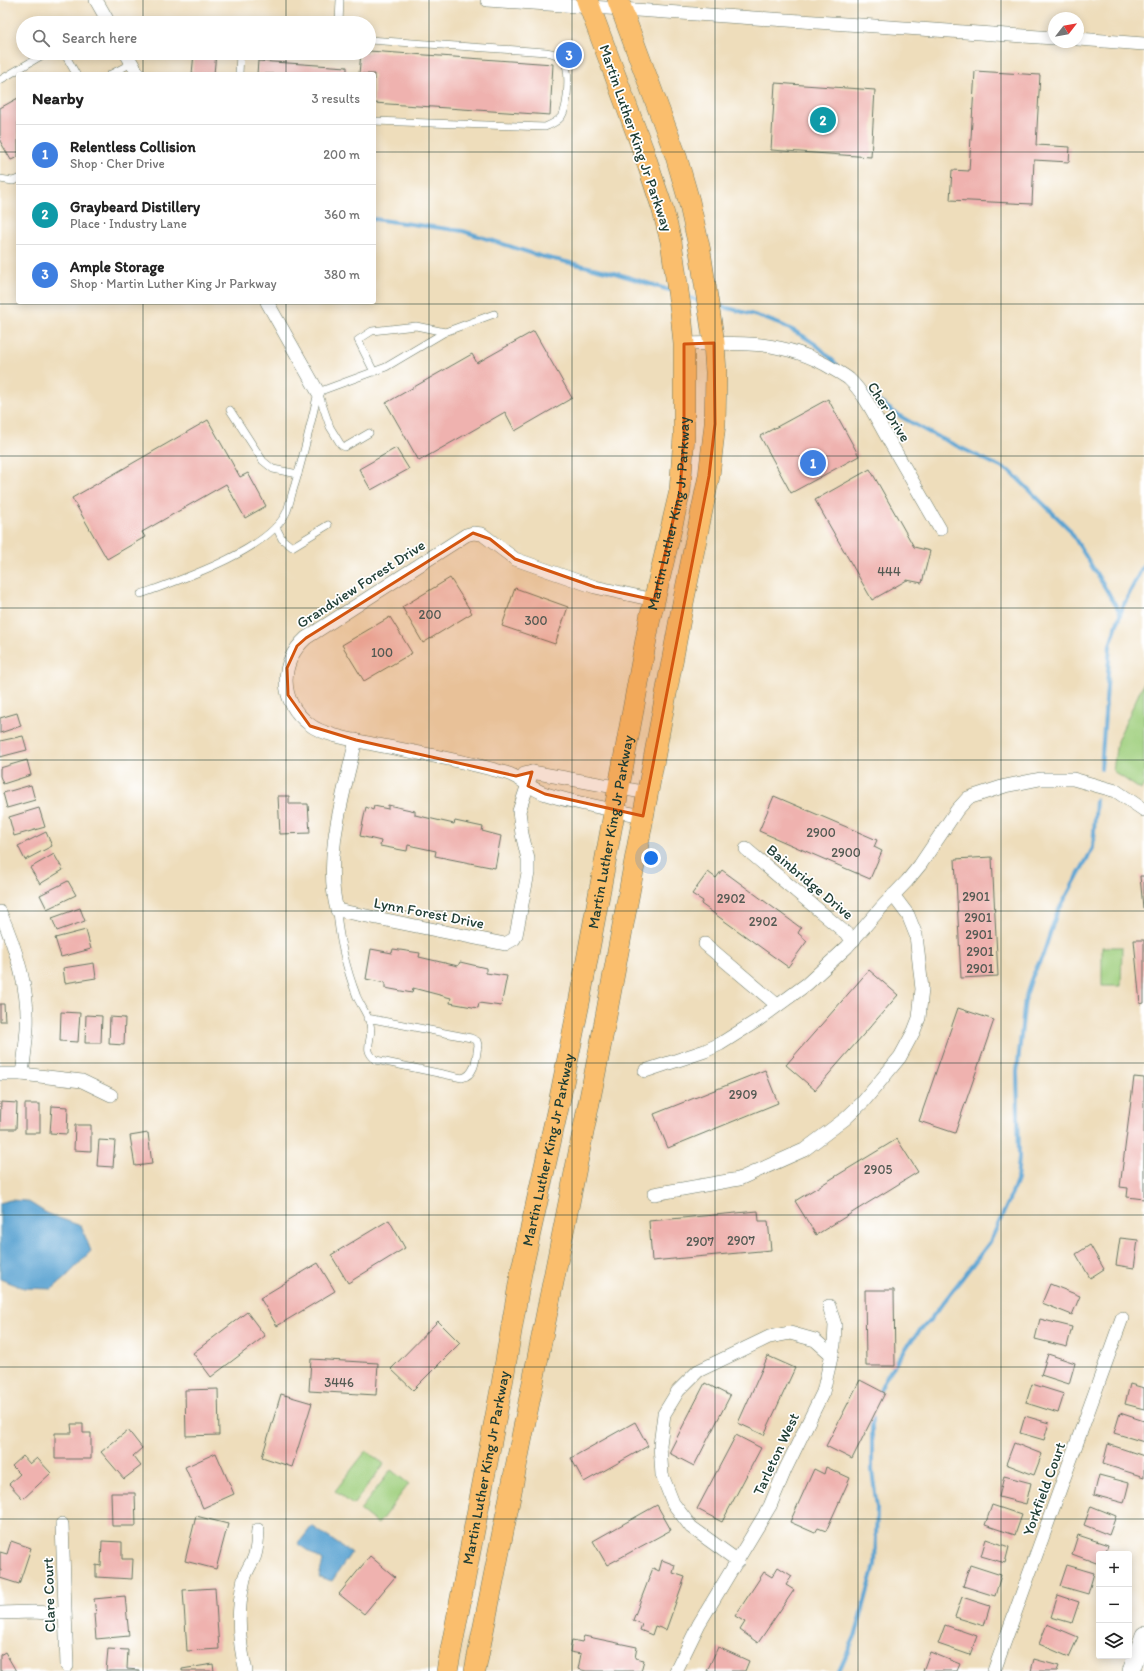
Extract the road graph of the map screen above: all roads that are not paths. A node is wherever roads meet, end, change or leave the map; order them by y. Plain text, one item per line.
1 (340, 0) edge
2 (487, 0) edge
3 (102, 2) edge
4 (588, 4) edge
5 (620, 4) edge
6 (107, 16) edge
7 (339, 16) edge
8 (1048, 38) edge
9 (1084, 39) edge
10 (376, 40) edge
11 (1144, 44) edge
12 (34, 60) edge
13 (68, 60) edge
14 (239, 60) edge
15 (132, 63) edge
16 (75, 72) edge
17 (115, 72) edge
18 (238, 72) edge
19 (0, 80) edge
20 (376, 121) edge
21 (0, 178) edge
22 (16, 179) edge
23 (268, 304) edge
24 (494, 314) dead end
25 (445, 332) junction
26 (714, 343) junction
27 (684, 344) junction
28 (374, 372) junction
29 (318, 392) junction
30 (230, 410) dead end
31 (369, 433) dead end
32 (298, 474) junction
33 (328, 525) dead end
34 (276, 527) junction
35 (940, 529) dead end
36 (141, 594) dead end
37 (654, 600) junction
38 (356, 740) junction
39 (532, 772) junction
40 (516, 776) junction
41 (528, 786) junction
42 (618, 787) junction
43 (648, 793) junction
44 (614, 810) junction
45 (1144, 810) edge
46 (643, 816) junction
47 (746, 849) dead end
48 (893, 895) junction
49 (337, 910) junction
50 (0, 912) edge
51 (854, 940) junction
52 (705, 944) dead end
53 (778, 1005) junction
54 (367, 1018) junction
55 (645, 1071) dead end
56 (0, 1074) edge
57 (22, 1074) junction
58 (111, 1095) dead end
59 (654, 1194) dead end
60 (829, 1306) dead end
61 (1122, 1318) dead end
62 (832, 1355) junction
63 (62, 1524) dead end
64 (258, 1530) dead end
65 (738, 1561) junction
66 (0, 1613) edge
67 (65, 1614) junction
68 (1144, 1635) edge
69 (67, 1666) dead end
70 (246, 1671) edge
71 (447, 1671) edge
72 (475, 1671) edge
73 (676, 1671) edge
74 (994, 1671) edge
75 (1131, 1671) edge

1 - 7 lane
2 - 4 street
3 - 6 street
4 - 5 street
4 - 27 main road, Martin Luther King Jr Parkway
5 - 8 street
5 - 26 main road, Martin Luther King Jr Parkway
9 - 11 street
10 - 20 lane
12 - 19 lane
13 - 16 lane
14 - 18 lane
15 - 17 lane
21 - 22 lane
23 - 29 street
24 - 25 lane
25 - 28 lane
25 - 28 lane
26 - 27 street, Cher Drive
26 - 35 street, Cher Drive
26 - 43 main road, Martin Luther King Jr Parkway
27 - 37 main road, Martin Luther King Jr Parkway
28 - 29 lane
29 - 31 lane
29 - 32 lane
30 - 32 lane
32 - 34 lane
33 - 34 lane
34 - 36 lane
37 - 38 street, Grandview Forest Drive
37 - 42 main road, Martin Luther King Jr Parkway
38 - 40 street, Grandview Forest Drive
38 - 49 street
39 - 40 street, Grandview Forest Drive
39 - 41 street, Lynn Forest Drive
39 - 42 street, Grandview Forest Drive
40 - 41 street, Grandview Forest Drive
41 - 44 street, Grandview Forest Drive
41 - 49 street, Lynn Forest Drive
42 - 43 street, Grandview Forest Drive
42 - 44 main road, Martin Luther King Jr Parkway
43 - 46 main road, Martin Luther King Jr Parkway
44 - 46 street, Grandview Forest Drive
44 - 71 main road, Martin Luther King Jr Parkway
45 - 48 street, Bainbridge Drive
46 - 72 main road, Martin Luther King Jr Parkway
47 - 51 street, Bainbridge Drive
48 - 51 street, Bainbridge Drive
48 - 59 street
49 - 54 lane
50 - 57 street
51 - 53 street, Bainbridge Drive
52 - 53 street
53 - 55 street, Bainbridge Drive
54 - 54 lane
56 - 57 street
57 - 58 street
60 - 62 street, Tarleton West
61 - 74 street, Yorkfield Court
62 - 65 street, Tarleton West
62 - 65 street
63 - 67 street, Clare Court
64 - 70 street
65 - 73 street, Tarleton West
66 - 67 street
67 - 69 street, Clare Court
68 - 75 street

